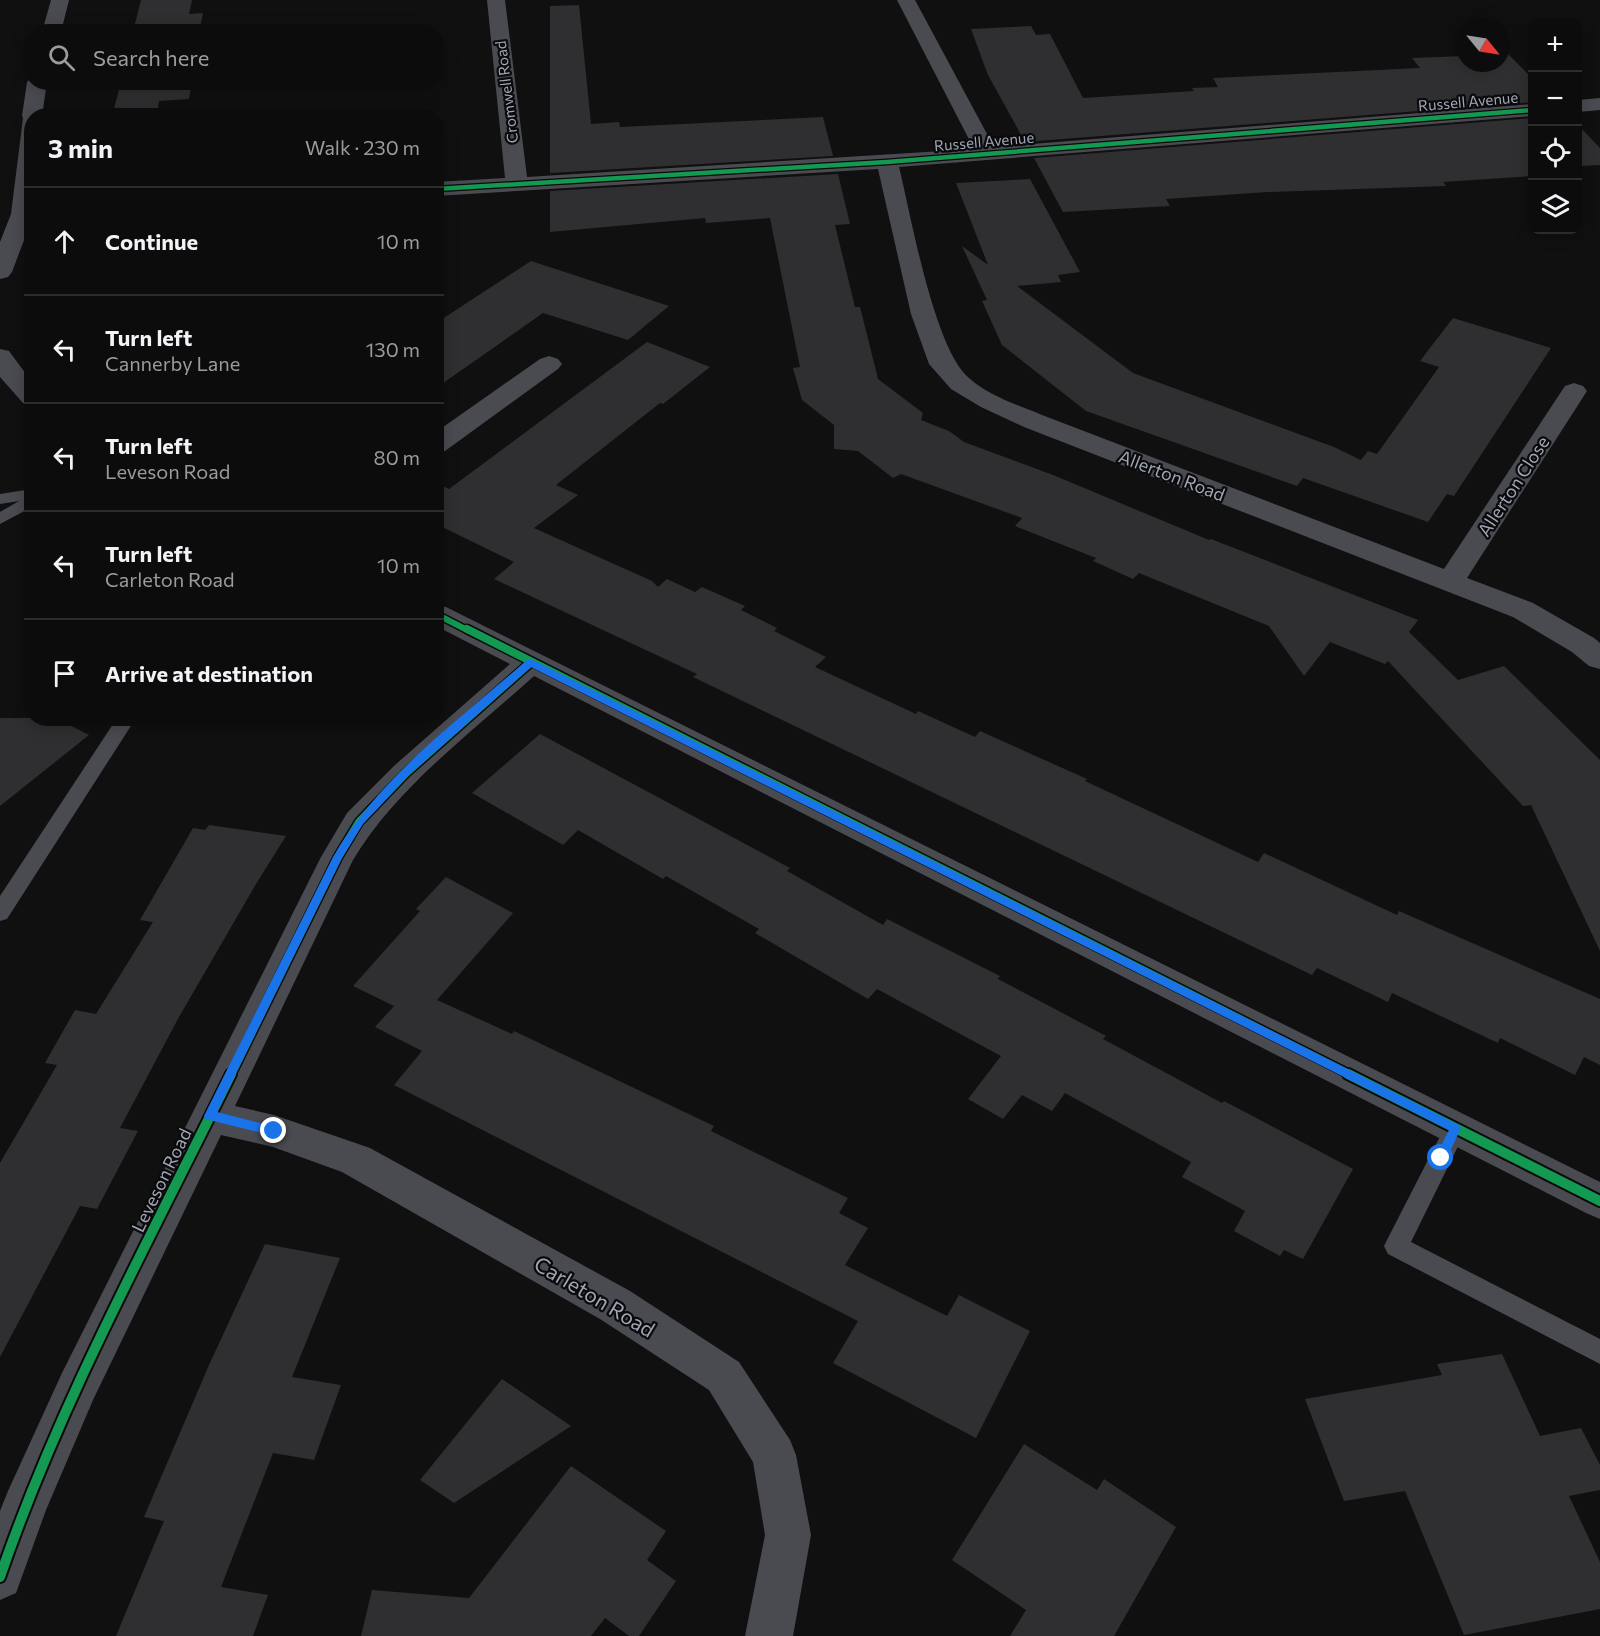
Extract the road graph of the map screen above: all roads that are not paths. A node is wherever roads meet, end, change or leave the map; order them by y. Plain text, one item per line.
1 (60, 0) edge
2 (496, 0) edge
3 (906, 0) edge
4 (53, 24) edge
5 (36, 90) edge
6 (1600, 104) edge
7 (1582, 106) edge
8 (33, 108) edge
9 (1528, 110) edge
10 (987, 154) junction
11 (887, 162) junction
12 (518, 184) junction
13 (444, 189) edge
14 (0, 205) edge
15 (24, 210) edge
16 (24, 215) edge
17 (0, 272) edge
18 (0, 356) edge
19 (549, 364) dead end
20 (24, 389) edge
21 (1574, 390) dead end
22 (444, 439) edge
23 (24, 495) edge
24 (0, 499) edge
25 (24, 505) edge
26 (0, 519) edge
27 (1450, 581) junction
28 (444, 618) edge
29 (1600, 659) edge
30 (530, 663) junction
31 (122, 726) edge
32 (0, 913) edge
33 (209, 1116) junction
34 (1455, 1128) junction
35 (1600, 1201) edge
36 (1600, 1352) edge
37 (0, 1577) edge
38 (769, 1636) edge

1 - 4 street
2 - 12 street, Cromwell Road
3 - 10 street
5 - 8 street
6 - 7 street
9 - 10 street, Russell Avenue
10 - 11 street, Russell Avenue
11 - 12 street, Russell Avenue
11 - 27 street, Allerton Road
12 - 13 street, Russell Avenue
14 - 15 street
16 - 17 street
18 - 20 street
19 - 22 street
21 - 27 street, Allerton Close
23 - 24 lane
25 - 26 lane
27 - 29 street, Allerton Road
28 - 30 street
30 - 33 street, Leveson Road
30 - 34 street
31 - 32 lane
33 - 37 street, Leveson Road
33 - 38 street, Carleton Road
34 - 35 street
34 - 36 lane

